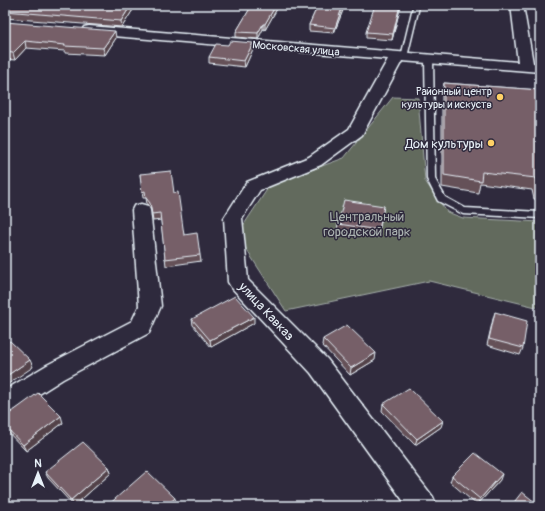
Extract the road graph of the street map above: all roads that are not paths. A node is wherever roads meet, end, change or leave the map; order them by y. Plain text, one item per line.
1 (415, 5) edge
2 (517, 5) edge
3 (76, 29) edge
4 (400, 56) junction
5 (429, 59) junction
6 (526, 67) junction
7 (540, 68) edge
8 (141, 210) dead end
9 (540, 215) edge
10 (5, 403) edge
11 (423, 506) edge

1 - 4 lane
2 - 6 street
3 - 4 street, Московская улица
4 - 5 street, Московская улица
4 - 11 street, улица Кавказ
5 - 6 street, Московская улица
5 - 9 lane
6 - 7 street, Московская улица
8 - 10 street

